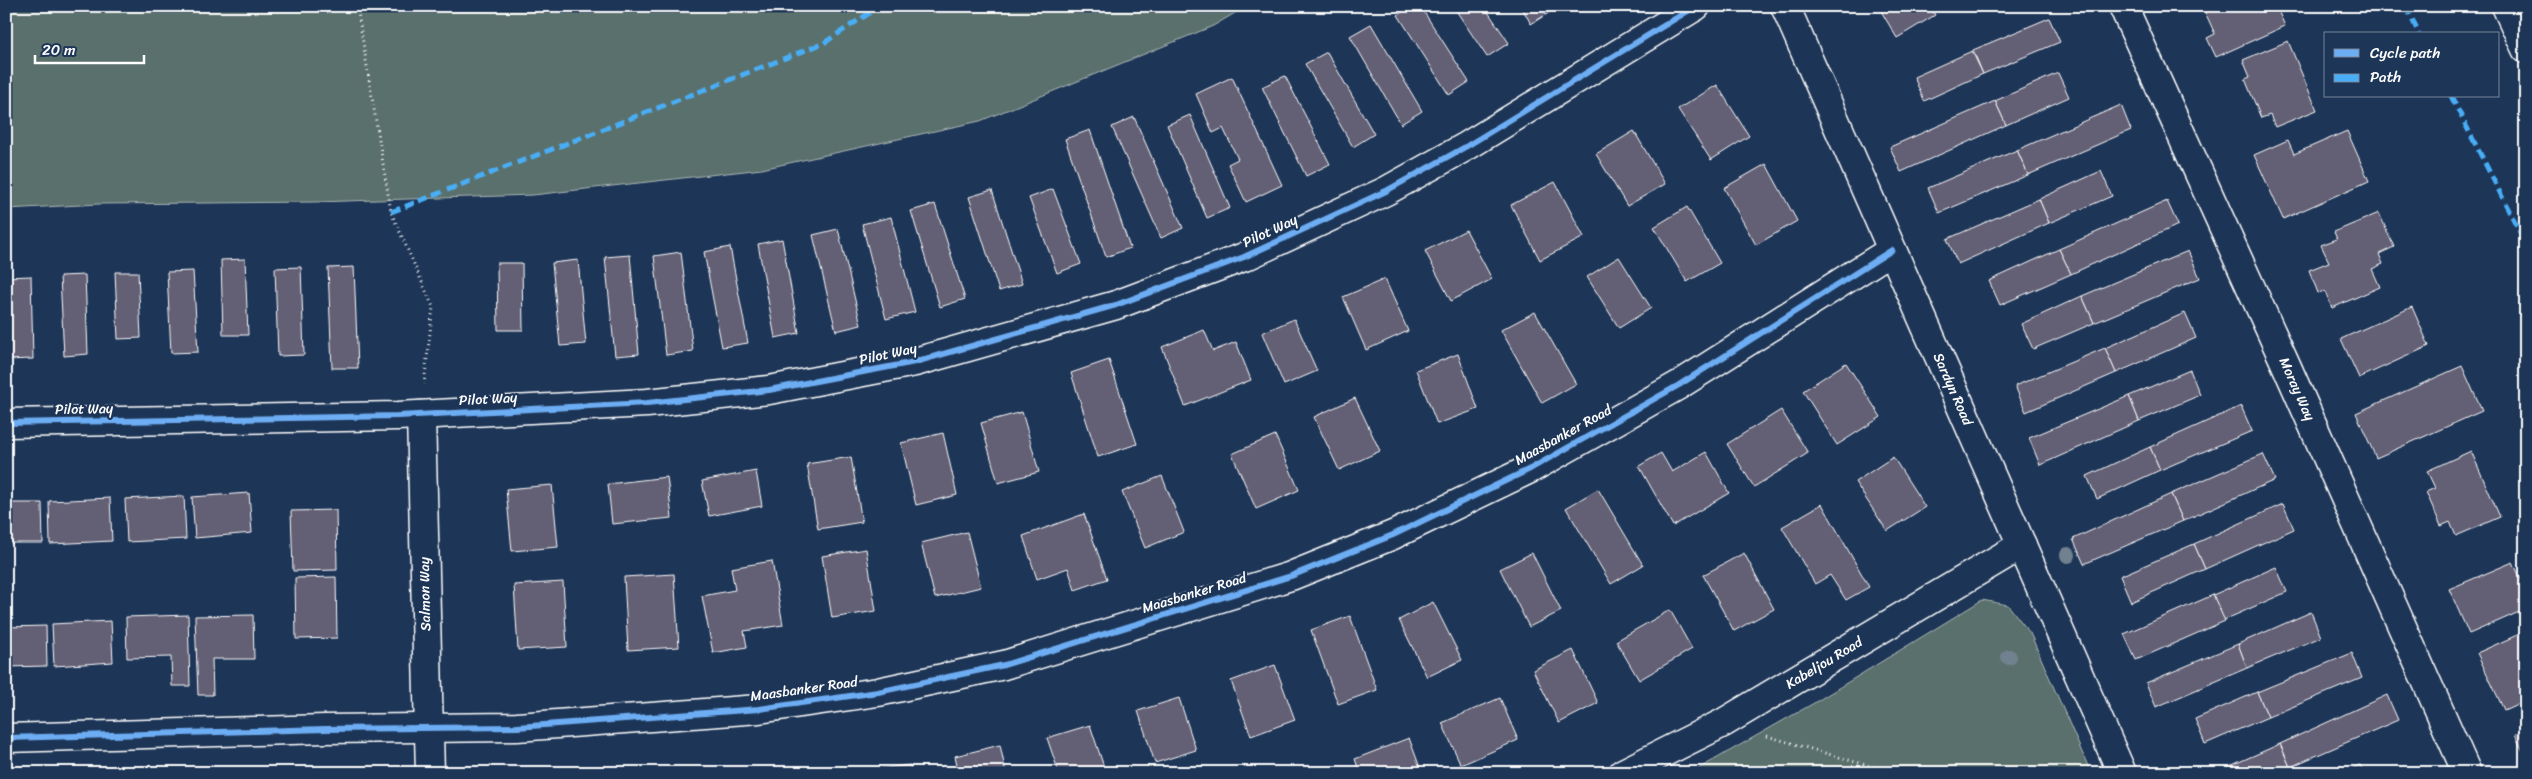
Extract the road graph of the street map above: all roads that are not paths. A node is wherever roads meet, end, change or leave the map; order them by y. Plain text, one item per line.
1 (1696, 6) edge
2 (1784, 6) edge
3 (2123, 6) edge
4 (2506, 6) edge
5 (2526, 49) edge
6 (1892, 250) junction
7 (420, 415) junction
8 (6, 422) edge
9 (2022, 545) junction
10 (429, 729) junction
11 (6, 738) edge
12 (430, 773) edge
13 (1623, 773) edge
14 (2122, 773) edge
15 (2467, 773) edge

1 - 7 street, Pilot Way
2 - 6 street, Sardyn Road
3 - 15 street, Moray Way
4 - 5 street
6 - 9 street, Sardyn Road
6 - 10 street, Maasbanker Road
7 - 8 street, Pilot Way
7 - 10 street, Salmon Way
9 - 13 street, Kabeljou Road
9 - 14 street, Sardyn Road
10 - 11 street
10 - 12 street, Salmon Way

